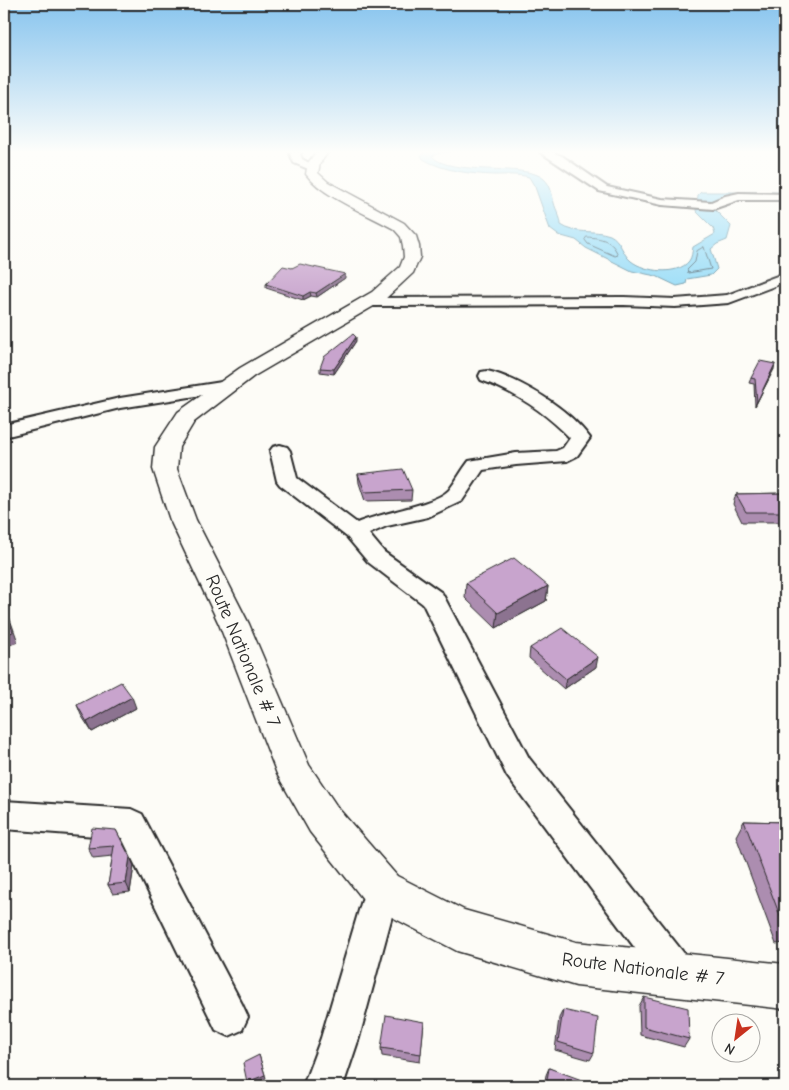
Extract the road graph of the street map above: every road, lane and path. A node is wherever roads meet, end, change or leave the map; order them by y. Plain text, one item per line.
1 (358, 203) edge
2 (673, 203) edge
3 (717, 203) edge
4 (785, 277) edge
5 (368, 302) junction
6 (487, 376) dead end
7 (228, 386) junction
8 (4, 431) edge
9 (280, 451) dead end
10 (355, 532) junction
11 (4, 815) edge
12 (382, 890) junction
13 (678, 975) junction
14 (785, 987) edge
15 (229, 1017) dead end
16 (323, 1086) edge

1 - 5 main road, Route Nationale # 7
2 - 3 street
4 - 5 street
5 - 7 main road, Route Nationale # 7
6 - 10 street
7 - 8 street
7 - 12 main road, Route Nationale # 7
9 - 10 street
10 - 13 street
11 - 15 street
12 - 13 main road, Route Nationale # 7
12 - 16 street
13 - 14 main road, Route Nationale # 7

